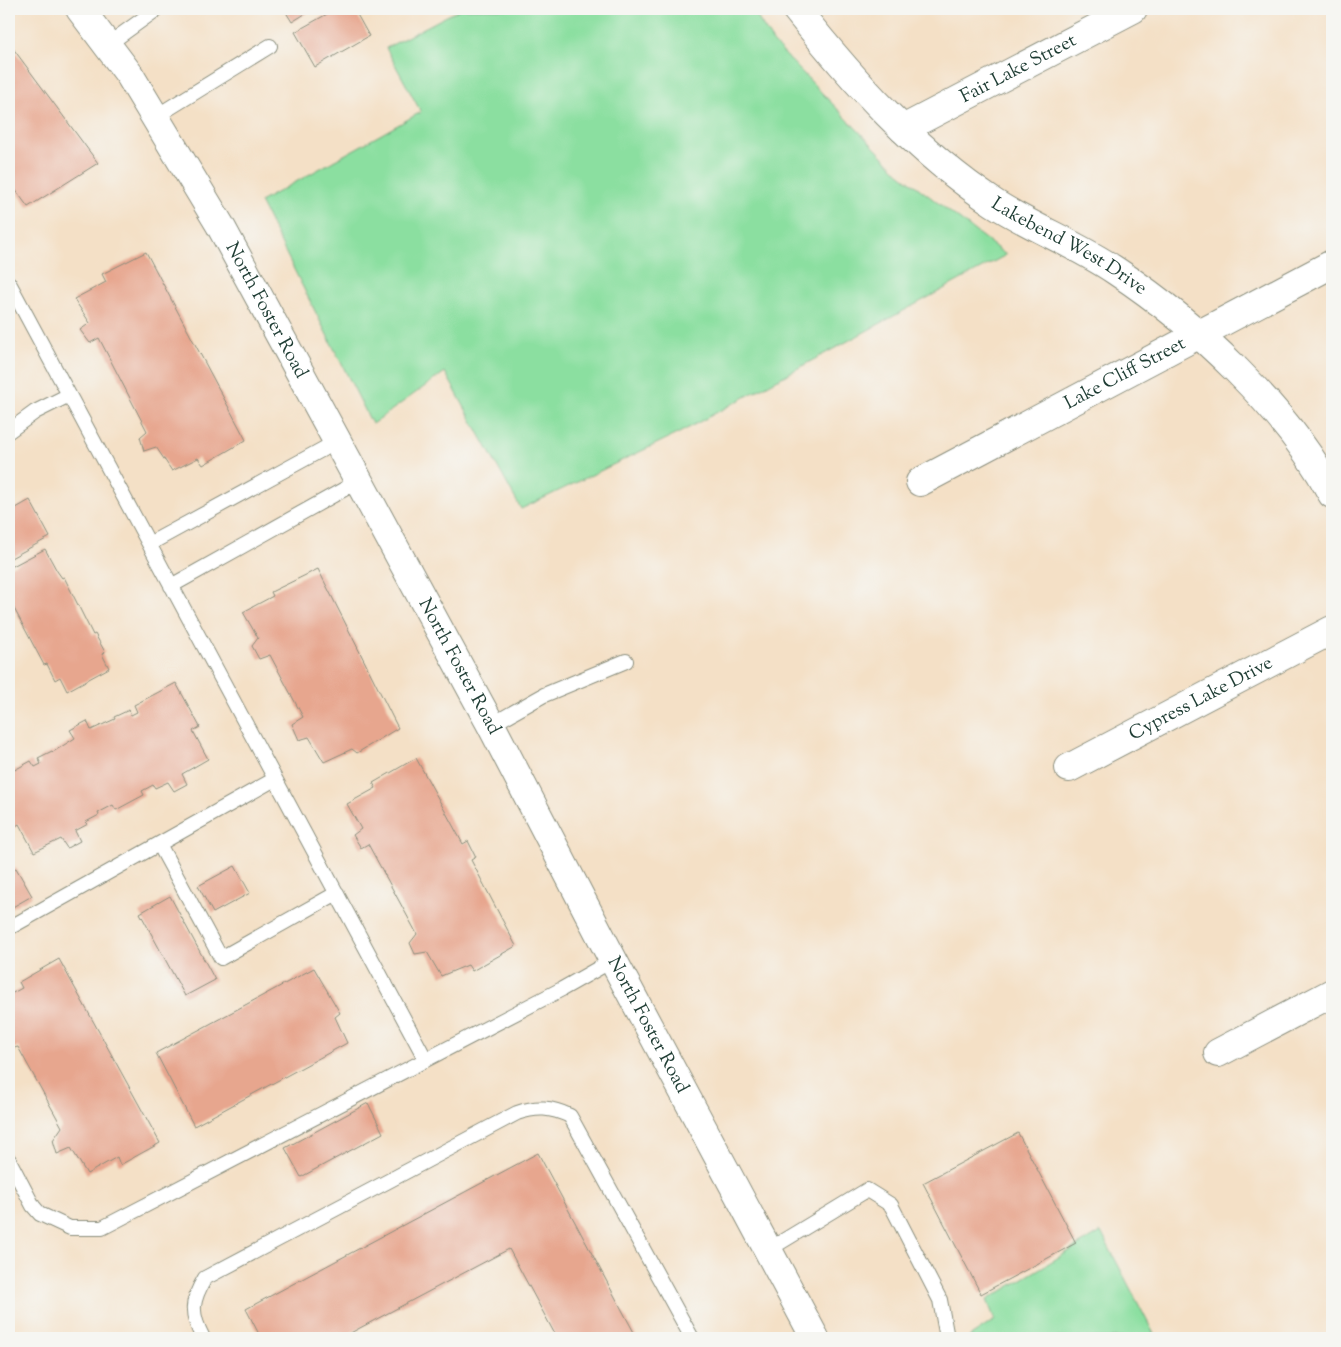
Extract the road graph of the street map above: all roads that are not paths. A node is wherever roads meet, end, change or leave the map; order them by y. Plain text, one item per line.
1 (80, 9) edge
2 (157, 9) edge
3 (796, 9) edge
4 (1133, 9) edge
5 (107, 45) junction
6 (270, 46) dead end
7 (155, 118) junction
8 (903, 129) junction
9 (1332, 264) edge
10 (9, 283) edge
11 (1200, 335) junction
12 (69, 395) junction
13 (9, 431) edge
14 (336, 442) junction
15 (357, 482) junction
16 (920, 482) dead end
17 (1332, 494) edge
18 (149, 544) junction
19 (170, 586) junction
20 (1332, 630) edge
21 (626, 661) dead end
22 (491, 724) junction
23 (1069, 768) dead end
24 (275, 779) junction
25 (159, 844) junction
26 (337, 893) junction
27 (9, 928) edge
28 (613, 960) junction
29 (1332, 993) edge
30 (1218, 1053) dead end
31 (426, 1060) junction
32 (9, 1160) edge
33 (768, 1250) junction
34 (203, 1338) edge
35 (692, 1338) edge
36 (815, 1338) edge
37 (947, 1338) edge

1 - 5 street, North Foster Road
2 - 5 lane
3 - 8 street, Lakebend West Drive
4 - 8 street, Fair Lake Street
5 - 7 street, North Foster Road
6 - 7 lane
7 - 14 street, North Foster Road
8 - 11 street, Lakebend West Drive
9 - 11 street, Lake Cliff Street
10 - 12 lane
11 - 16 street, Lake Cliff Street
11 - 17 street, Lakebend West Drive
12 - 13 lane
12 - 18 lane
14 - 15 street, North Foster Road
14 - 18 lane
15 - 19 lane
15 - 22 street, North Foster Road
18 - 19 lane
19 - 24 lane
20 - 23 street, Cypress Lake Drive
21 - 22 lane
22 - 28 street, North Foster Road
24 - 25 lane
24 - 26 lane
25 - 26 lane
25 - 27 lane
26 - 31 lane
28 - 31 lane
28 - 33 street, North Foster Road
29 - 30 street
31 - 32 lane
33 - 36 street, North Foster Road
33 - 37 lane
34 - 35 lane

